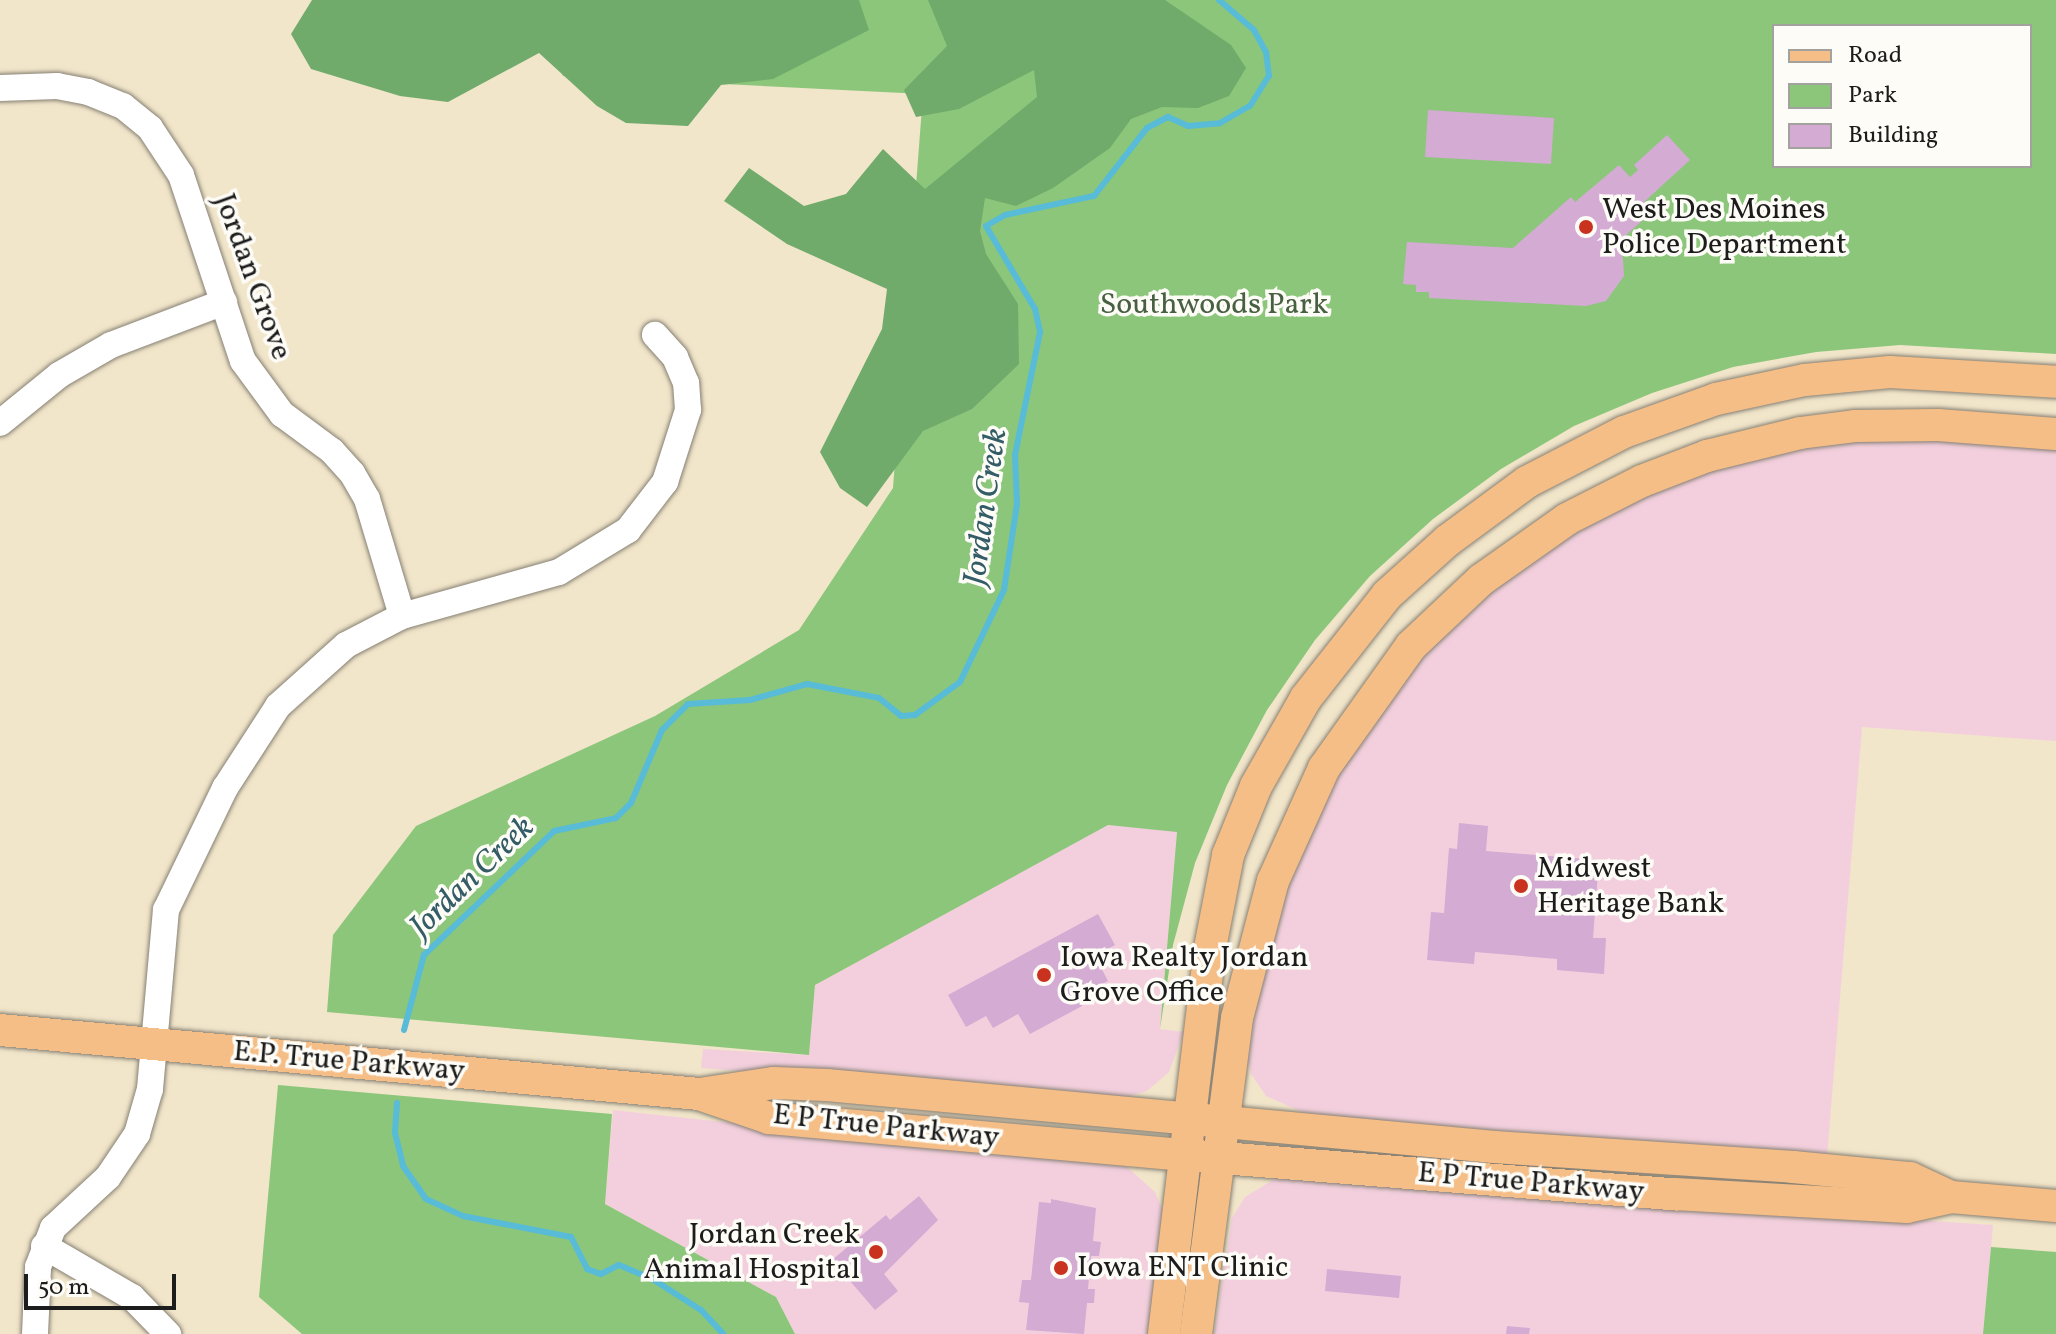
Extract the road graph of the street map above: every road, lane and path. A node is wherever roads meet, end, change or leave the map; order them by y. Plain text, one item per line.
1 (0, 88) edge
2 (224, 302) junction
3 (655, 335) dead end
4 (2056, 382) edge
5 (0, 423) edge
6 (2056, 434) edge
7 (402, 616) junction
8 (0, 1030) edge
9 (154, 1045) junction
10 (699, 1094) junction
11 (1189, 1117) junction
12 (1222, 1124) junction
13 (1185, 1155) junction
14 (1218, 1157) junction
15 (1951, 1197) junction
16 (2056, 1206) edge
17 (44, 1246) junction
18 (35, 1334) edge
19 (168, 1334) edge
20 (1164, 1334) edge
21 (1196, 1334) edge

1 - 2 street, Jordan Grove
2 - 5 street
2 - 7 street, Jordan Grove
3 - 7 street
4 - 11 main road
6 - 12 main road
7 - 9 street
8 - 9 main road, E.P. True Parkway
9 - 10 main road, E.P. True Parkway
9 - 17 street
10 - 11 main road, E P True Parkway
10 - 13 main road, E P True Parkway
11 - 12 main road, E P True Parkway
11 - 13 main road
12 - 14 main road
12 - 15 main road, E P True Parkway
13 - 14 main road, E P True Parkway
13 - 20 main road
14 - 15 main road, E P True Parkway
14 - 21 main road
15 - 16 main road, E P True Parkway
17 - 18 street
17 - 19 street

